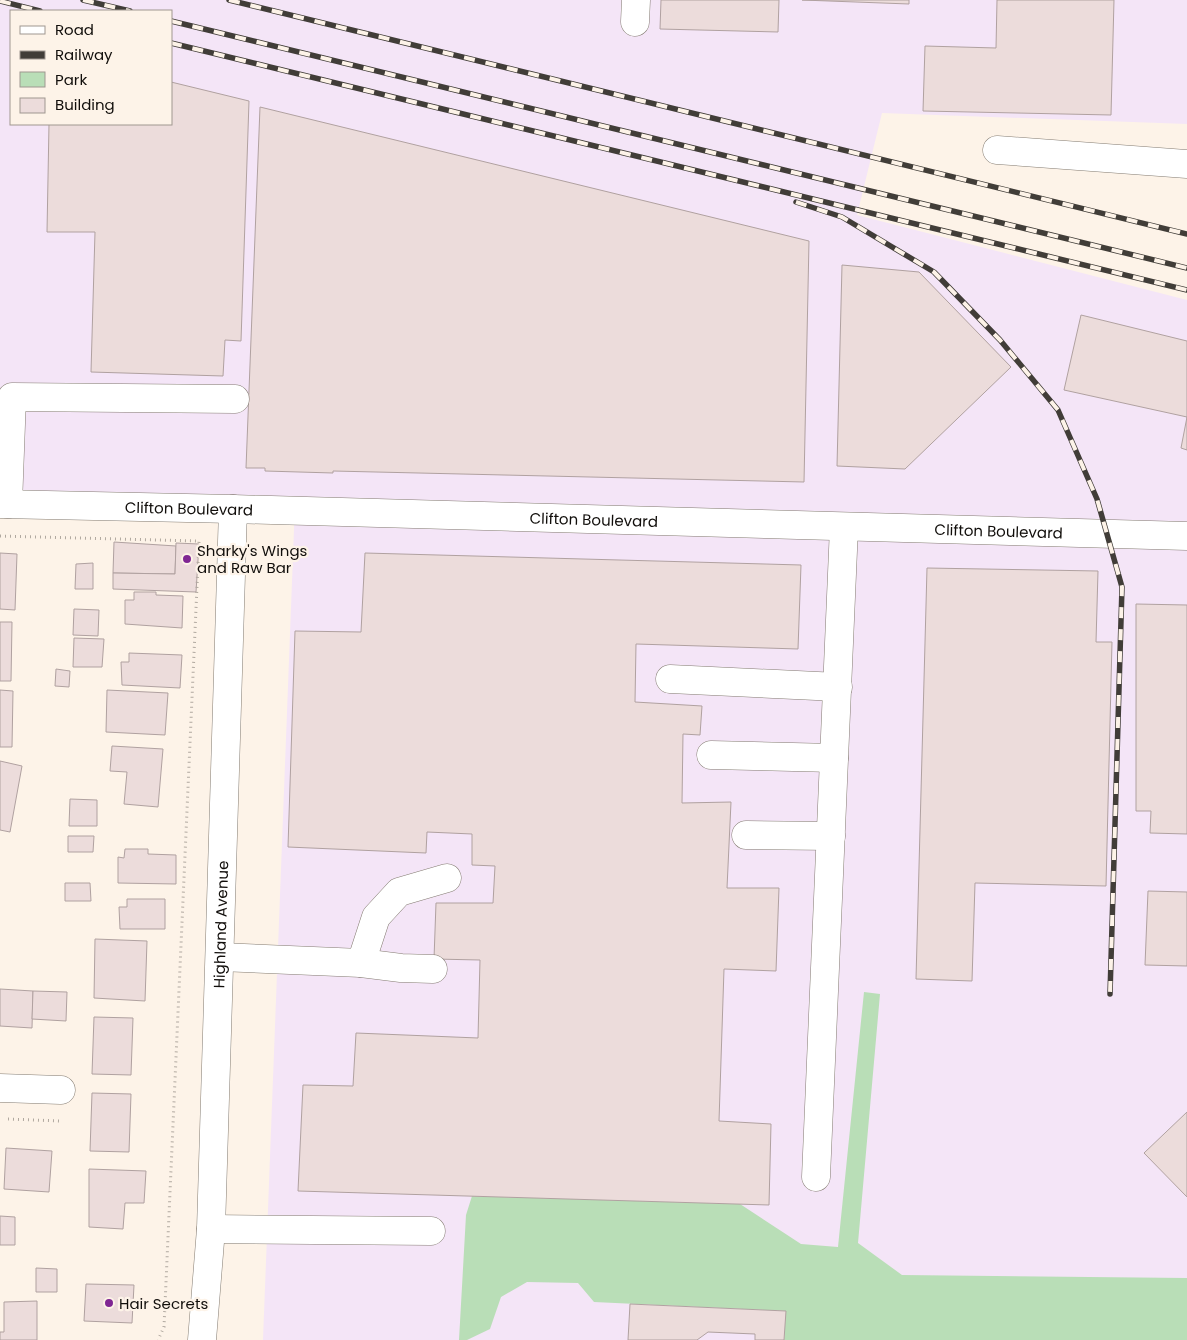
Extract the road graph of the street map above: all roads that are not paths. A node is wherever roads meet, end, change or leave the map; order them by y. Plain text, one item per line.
1 (996, 150) dead end
2 (1187, 164) edge
3 (235, 399) dead end
4 (4, 504) edge
5 (233, 509) junction
6 (844, 527) junction
7 (1187, 536) edge
8 (670, 679) dead end
9 (838, 687) junction
10 (711, 755) dead end
11 (834, 758) junction
12 (746, 835) dead end
13 (831, 836) junction
14 (447, 878) dead end
15 (220, 956) junction
16 (361, 963) junction
17 (433, 969) dead end
18 (0, 1088) edge
19 (61, 1090) dead end
20 (816, 1177) dead end
21 (210, 1229) junction
22 (431, 1231) dead end
23 (202, 1340) edge

1 - 2 street
3 - 4 street
4 - 5 street, Clifton Boulevard
5 - 6 street, Clifton Boulevard
5 - 15 street, Highland Avenue
6 - 7 street, Clifton Boulevard
6 - 9 street
8 - 9 street
9 - 11 street
10 - 11 street
11 - 13 street
12 - 13 street
13 - 20 street
14 - 16 street
15 - 16 street
15 - 21 street, Highland Avenue
16 - 17 street
18 - 19 street
21 - 22 street
21 - 23 street, Highland Avenue

